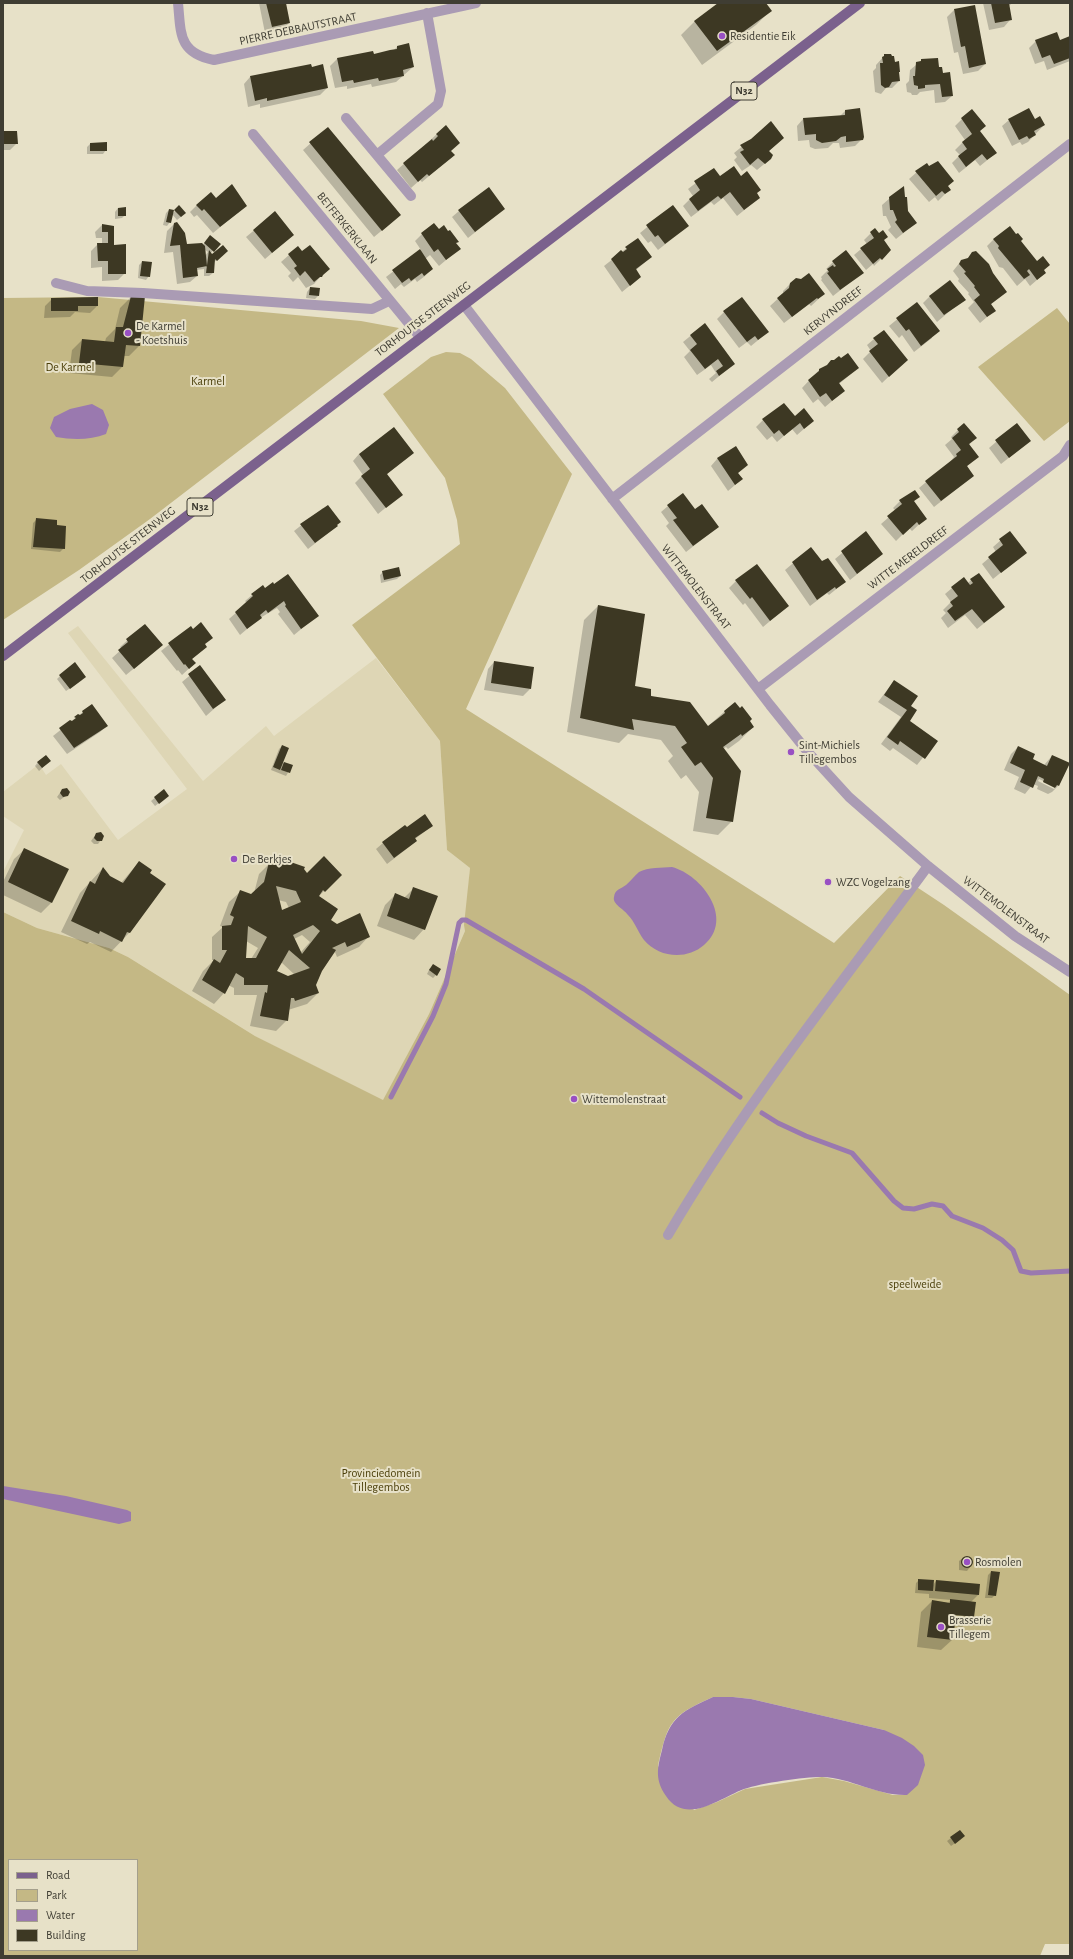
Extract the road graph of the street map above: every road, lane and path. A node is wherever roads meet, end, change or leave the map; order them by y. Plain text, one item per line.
1 (178, 3) edge
2 (476, 3) edge
3 (860, 3) edge
4 (427, 13) junction
5 (346, 118) dead end
6 (253, 134) dead end
7 (1070, 144) edge
8 (378, 154) junction
9 (411, 196) dead end
10 (56, 283) dead end
11 (389, 301) junction
12 (464, 304) junction
13 (420, 338) junction
14 (1070, 445) edge
15 (612, 499) junction
16 (3, 656) edge
17 (758, 689) junction
18 (928, 866) junction
19 (1070, 972) edge
20 (668, 1235) dead end

1 - 4 street, PIERRE DEBBAUTSTRAAT
2 - 4 street, PIERRE DEBBAUTSTRAAT
3 - 12 main road, TORHOUTSE STEENWEG / N32
4 - 8 street
5 - 8 street
6 - 11 street, BETFERKERKLAAN
7 - 15 street, KERVYNDREEF
8 - 9 street
10 - 11 street
11 - 13 street, BETFERKERKLAAN
12 - 13 main road, TORHOUTSE STEENWEG / N32
12 - 15 street, WITTEMOLENSTRAAT
13 - 16 main road, TORHOUTSE STEENWEG / N32
14 - 17 street, WITTE MERELDREEF
15 - 17 street, WITTEMOLENSTRAAT
17 - 18 street, WITTEMOLENSTRAAT
18 - 19 street, WITTEMOLENSTRAAT
18 - 20 street

